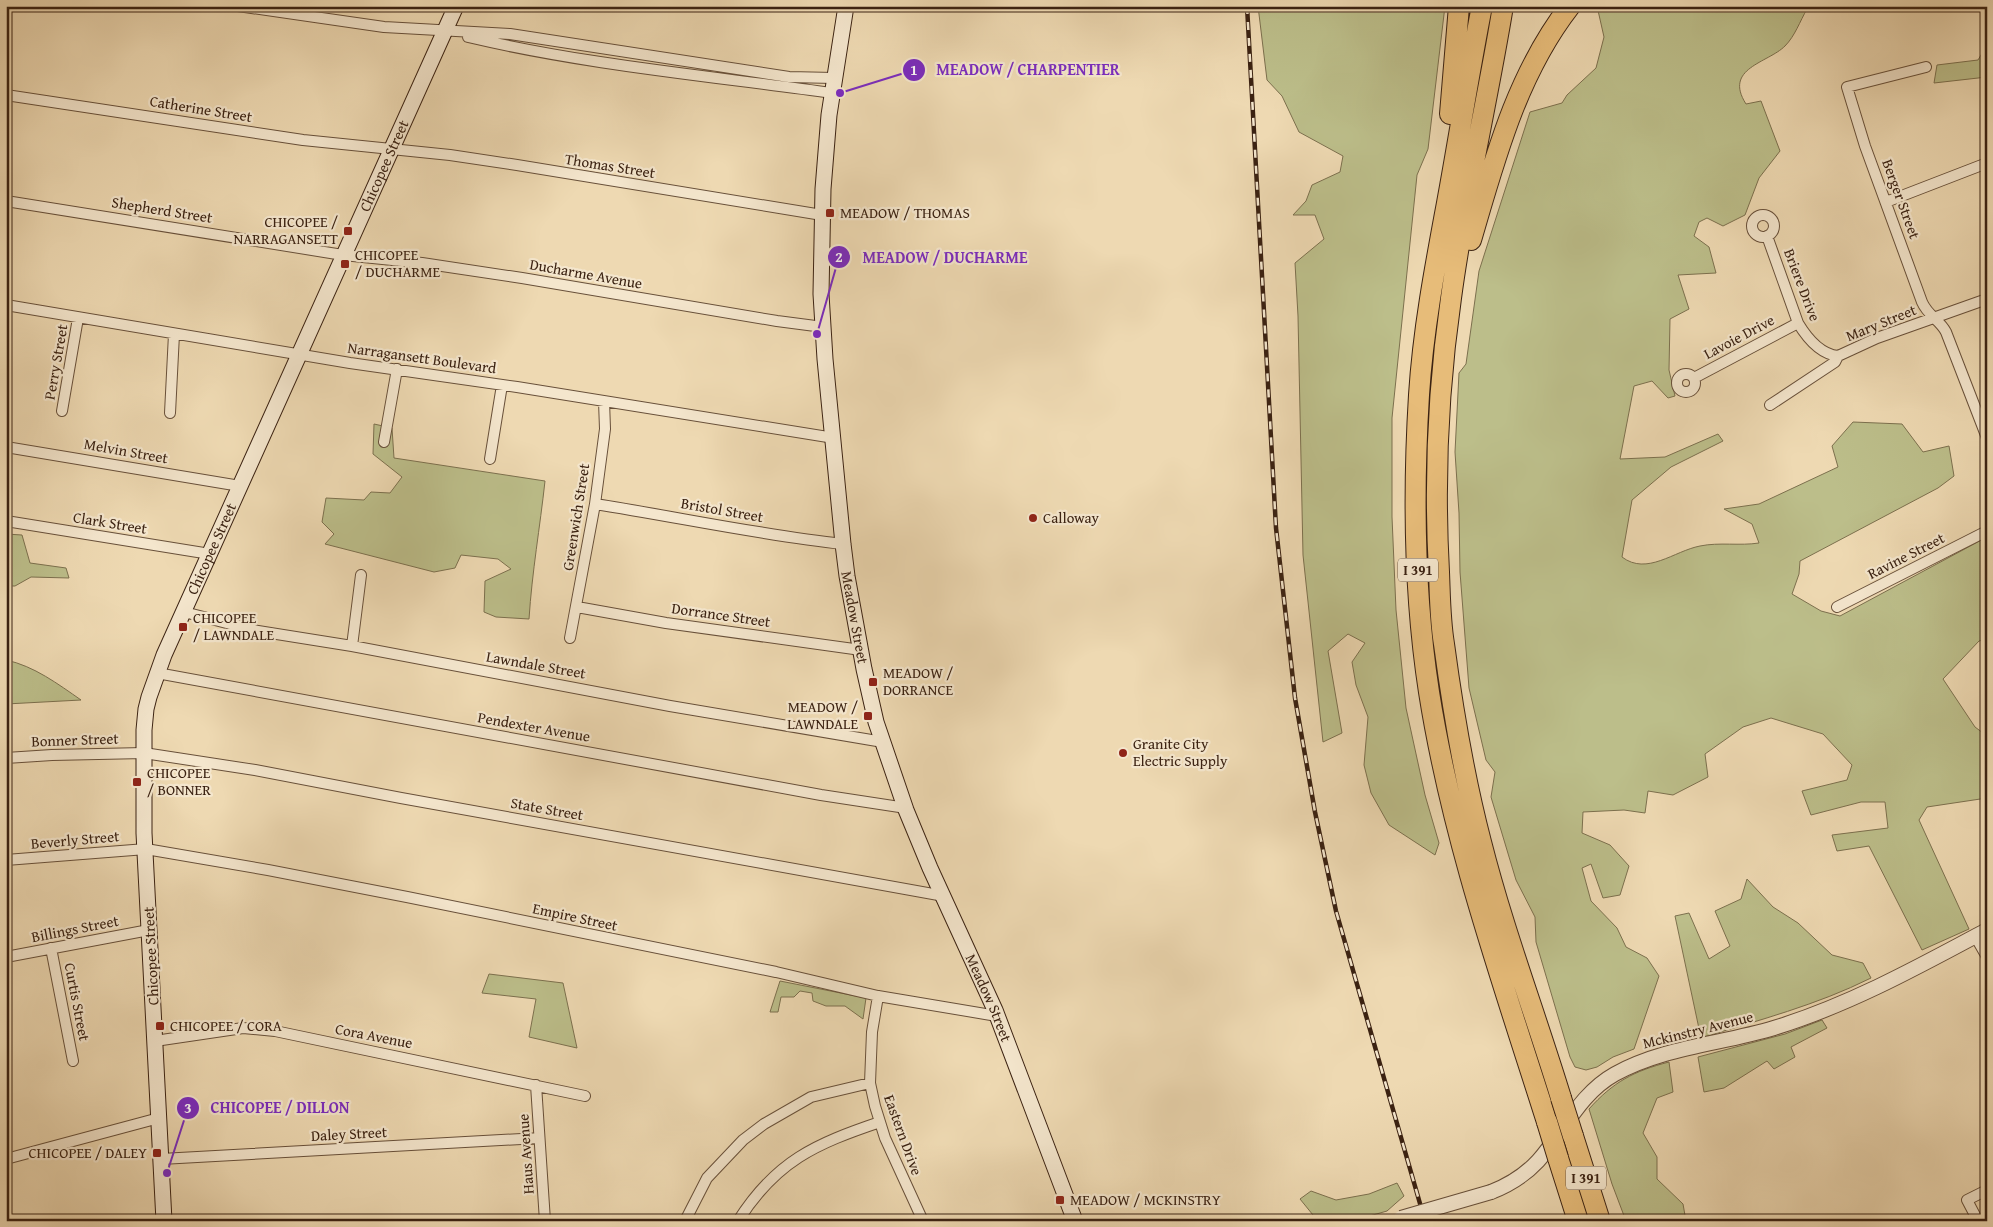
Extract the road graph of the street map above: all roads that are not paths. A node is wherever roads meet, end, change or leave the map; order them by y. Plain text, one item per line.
1 (238, 6) edge
2 (456, 6) edge
3 (846, 6) edge
4 (1459, 6) edge
5 (1482, 6) edge
6 (1503, 6) edge
7 (1570, 6) edge
8 (445, 31) junction
9 (550, 41) junction
10 (547, 53) junction
11 (639, 54) junction
12 (1926, 66) dead end
13 (637, 67) junction
14 (723, 67) junction
15 (721, 80) junction
16 (833, 86) junction
17 (6, 95) edge
18 (392, 149) junction
19 (1987, 163) edge
20 (6, 201) edge
21 (1886, 202) junction
22 (822, 215) junction
23 (1767, 236) dead end
24 (1439, 241) junction
25 (344, 255) junction
26 (1987, 299) edge
27 (6, 305) edge
28 (78, 318) junction
29 (1933, 318) junction
30 (1448, 322) junction
31 (1798, 323) junction
32 (823, 327) junction
33 (174, 334) junction
34 (300, 353) junction
35 (1838, 356) junction
36 (397, 369) junction
37 (1694, 378) dead end
38 (502, 385) junction
39 (604, 401) junction
40 (1770, 405) dead end
41 (62, 411) dead end
42 (170, 413) dead end
43 (834, 438) junction
44 (1987, 438) edge
45 (384, 442) dead end
46 (6, 447) edge
47 (490, 459) dead end
48 (240, 486) junction
49 (595, 504) junction
50 (6, 521) edge
51 (1987, 531) edge
52 (843, 544) junction
53 (210, 554) junction
54 (362, 575) dead end
55 (576, 607) junction
56 (1837, 607) dead end
57 (184, 612) junction
58 (570, 638) dead end
59 (352, 646) junction
60 (861, 650) junction
61 (157, 673) junction
62 (883, 742) junction
63 (144, 753) junction
64 (6, 758) edge
65 (906, 808) junction
66 (146, 849) junction
67 (6, 860) edge
68 (944, 896) junction
69 (149, 930) junction
70 (1981, 933) edge
71 (52, 948) junction
72 (6, 957) edge
73 (1987, 957) edge
74 (878, 996) junction
75 (997, 1016) junction
76 (155, 1041) junction
77 (74, 1061) dead end
78 (870, 1083) junction
79 (536, 1085) junction
80 (585, 1096) dead end
81 (159, 1118) junction
82 (880, 1122) junction
83 (539, 1138) junction
84 (6, 1159) edge
85 (160, 1159) junction
86 (1987, 1190) edge
87 (1397, 1220) edge
88 (164, 1221) edge
89 (545, 1221) edge
90 (684, 1221) edge
91 (738, 1221) edge
92 (923, 1221) edge
93 (1075, 1221) edge
94 (1578, 1221) edge
95 (1600, 1221) edge
96 (1978, 1221) edge

1 - 8 street
2 - 8 main road, Chicopee Street
3 - 16 main road, Meadow Street
4 - 24 highway
5 - 24 highway, I 391
6 - 30 highway, I 391
7 - 30 highway
8 - 9 street
8 - 10 street
8 - 18 main road, Chicopee Street
9 - 10 street
9 - 11 street
10 - 13 street
11 - 13 street
11 - 14 street
12 - 21 street, Berger Street
13 - 15 street
14 - 15 street
14 - 16 street
15 - 16 street
16 - 22 main road, Meadow Street
17 - 18 street, Catherine Street
18 - 22 street, Thomas Street
18 - 25 main road, Chicopee Street
19 - 21 street
20 - 25 street, Shepherd Street
21 - 29 street, Berger Street
22 - 32 main road, Meadow Street
23 - 31 street, Briere Drive
24 - 94 highway, I 391, bridge
25 - 32 street, Ducharme Avenue
25 - 34 main road, Chicopee Street
26 - 29 street, Mary Street
27 - 28 street, Narragansett Boulevard
28 - 33 street, Narragansett Boulevard
28 - 41 street, Perry Street
29 - 35 street, Mary Street
29 - 44 street, Berger Street
30 - 95 highway, I 391, bridge
31 - 35 street, Briere Drive
31 - 37 street, Lavoie Drive
32 - 43 main road, Meadow Street
33 - 34 street, Narragansett Boulevard
33 - 42 street
34 - 36 street, Narragansett Boulevard
34 - 48 main road, Chicopee Street
35 - 40 street, Mary Street
36 - 38 street, Narragansett Boulevard
36 - 45 street
38 - 39 street, Narragansett Boulevard
38 - 47 street
39 - 43 street, Narragansett Boulevard
39 - 49 street, Greenwich Street
43 - 52 main road, Meadow Street
46 - 48 street, Melvin Street
48 - 53 main road, Chicopee Street
49 - 52 street, Bristol Street
49 - 55 street, Greenwich Street
50 - 53 street, Clark Street
51 - 56 street, Ravine Street
52 - 60 main road, Meadow Street
53 - 57 main road, Chicopee Street
54 - 59 street
55 - 58 street, Greenwich Street
55 - 60 street, Dorrance Street
57 - 59 street, Lawndale Street
57 - 61 main road, Chicopee Street
59 - 62 street, Lawndale Street
60 - 62 main road, Meadow Street
61 - 63 main road, Chicopee Street
61 - 65 street, Pendexter Avenue
62 - 65 main road, Meadow Street
63 - 64 street, Bonner Street
63 - 66 main road, Chicopee Street
63 - 68 street, State Street
65 - 68 main road, Meadow Street
66 - 67 street, Beverly Street
66 - 69 main road, Chicopee Street
66 - 74 street, Empire Street
68 - 75 main road, Meadow Street
69 - 71 street, Billings Street
69 - 76 main road, Chicopee Street
70 - 73 street
70 - 87 street, Mckinstry Avenue, bridge
71 - 72 street, Billings Street
71 - 77 street, Curtis Street
74 - 75 street, Empire Street
74 - 78 street, Eastern Drive
75 - 93 main road, Meadow Street
76 - 79 street, Cora Avenue
76 - 81 main road, Chicopee Street
78 - 82 street, Eastern Drive
78 - 90 street
79 - 80 street, Cora Avenue
79 - 83 street, Haus Avenue
81 - 84 street
81 - 85 main road, Chicopee Street
82 - 91 street
82 - 92 street, Eastern Drive
83 - 85 street, Daley Street
83 - 89 street, Haus Avenue
85 - 88 main road, Chicopee Street
86 - 96 street

